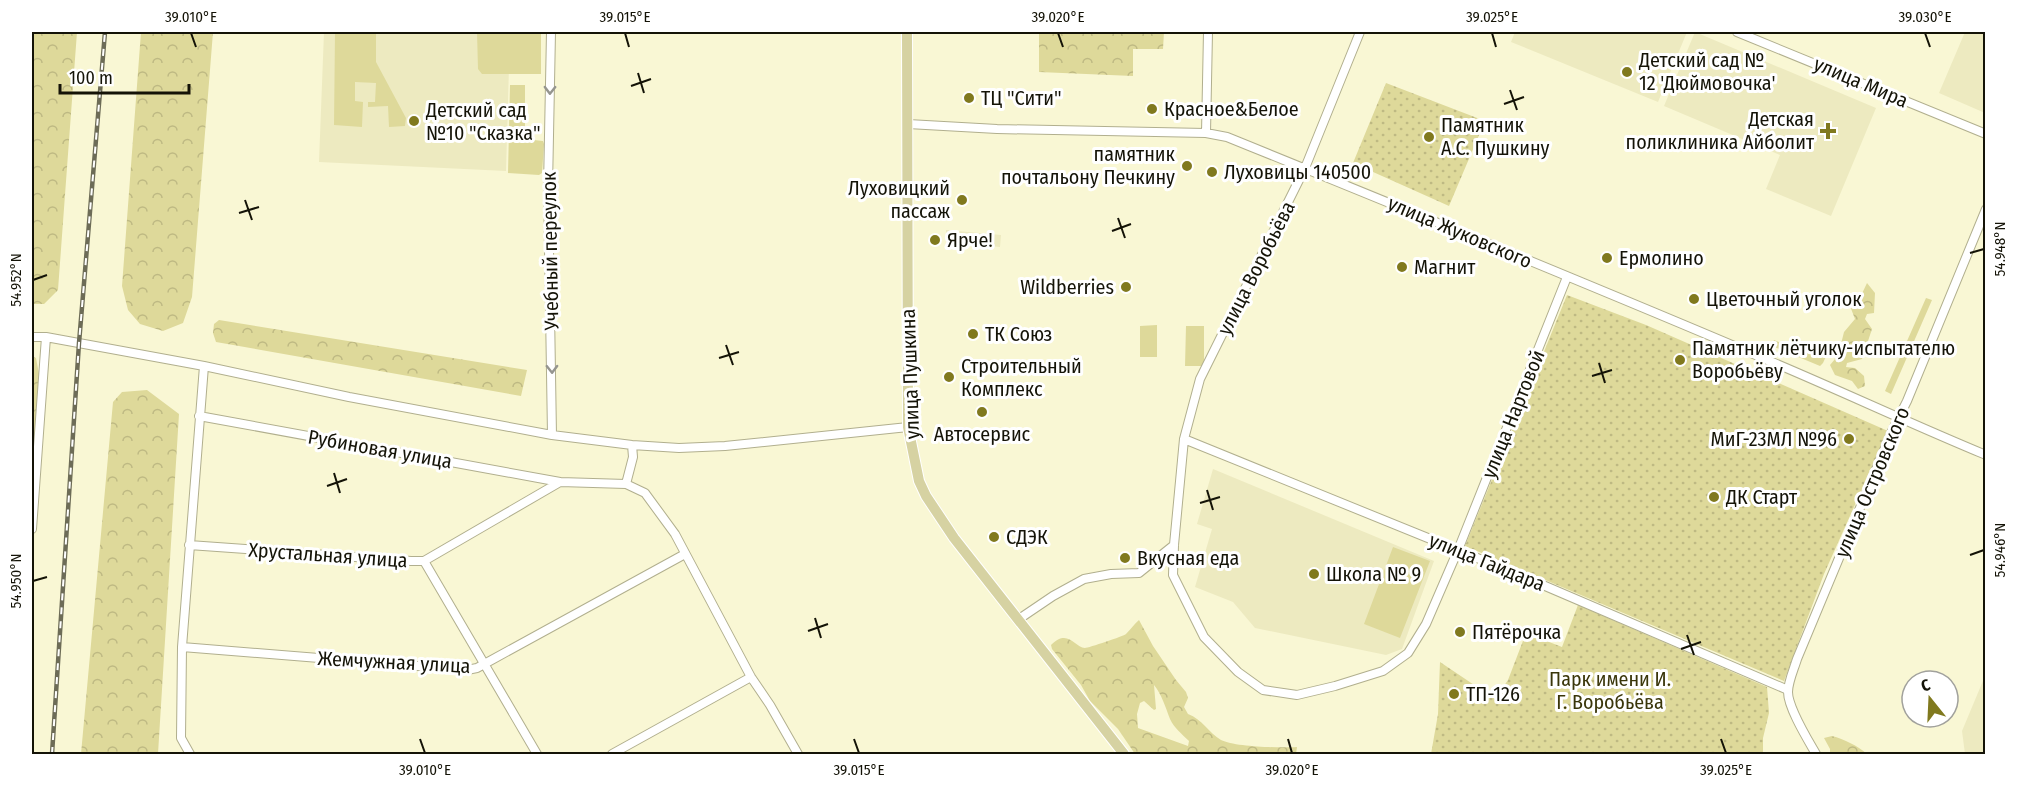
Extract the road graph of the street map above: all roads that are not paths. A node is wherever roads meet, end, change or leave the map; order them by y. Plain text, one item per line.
1 (551, 32) edge
2 (907, 32) edge
3 (1208, 32) edge
4 (1360, 32) edge
5 (1737, 32) edge
6 (908, 124) junction
7 (1206, 133) junction
8 (1986, 134) edge
9 (1305, 168) junction
10 (1986, 209) edge
11 (1567, 277) junction
12 (32, 337) edge
13 (46, 337) junction
14 (204, 366) junction
15 (199, 417) junction
16 (1898, 418) junction
17 (908, 427) junction
18 (552, 435) junction
19 (1184, 439) junction
20 (632, 445) junction
21 (1986, 455) edge
22 (560, 482) junction
23 (626, 484) junction
24 (32, 529) edge
25 (189, 545) junction
26 (1174, 545) junction
27 (1458, 550) junction
28 (685, 554) junction
29 (424, 561) junction
30 (1019, 619) junction
31 (182, 647) junction
32 (485, 665) junction
33 (751, 677) junction
34 (1788, 690) junction
35 (190, 754) edge
36 (537, 754) edge
37 (612, 754) edge
38 (798, 754) edge
39 (1124, 754) edge
40 (1816, 754) edge

1 -> 18 street, Учебный переулок
2 - 6 main road, улица Пушкина
3 - 7 street
4 - 9 street, улица Воробьёва
5 - 8 street, улица Мира
6 - 7 street, улица Жуковского
6 - 17 main road, улица Пушкина
7 - 9 street, улица Жуковского
9 - 11 street, улица Жуковского
9 - 19 street, улица Воробьёва
10 - 16 street, улица Островского
11 - 16 street, улица Жуковского
11 - 27 street, улица Нартовой
12 - 13 street
13 - 14 street
13 - 24 street
14 - 15 street
14 - 18 street
15 - 22 street, Рубиновая улица
15 - 25 street
16 - 21 street, улица Жуковского
16 - 34 street, улица Островского
17 - 20 street
17 - 30 main road, улица Пушкина
18 - 20 street
19 - 26 street, улица Воробьёва
19 - 27 street, улица Гайдара
20 - 23 street
22 - 23 street
22 - 29 street, Хрустальная улица
23 - 28 street
25 - 29 street, Хрустальная улица
25 - 31 street
26 - 27 street, улица Нартовой
26 - 30 street
27 - 34 street, улица Гайдара
28 - 32 street, Жемчужная улица
28 - 33 street
29 - 32 street
30 - 39 main road, улица Пушкина
31 - 32 street, Жемчужная улица
31 - 35 street
32 - 36 street
33 - 37 street
33 - 38 street
34 - 40 street

